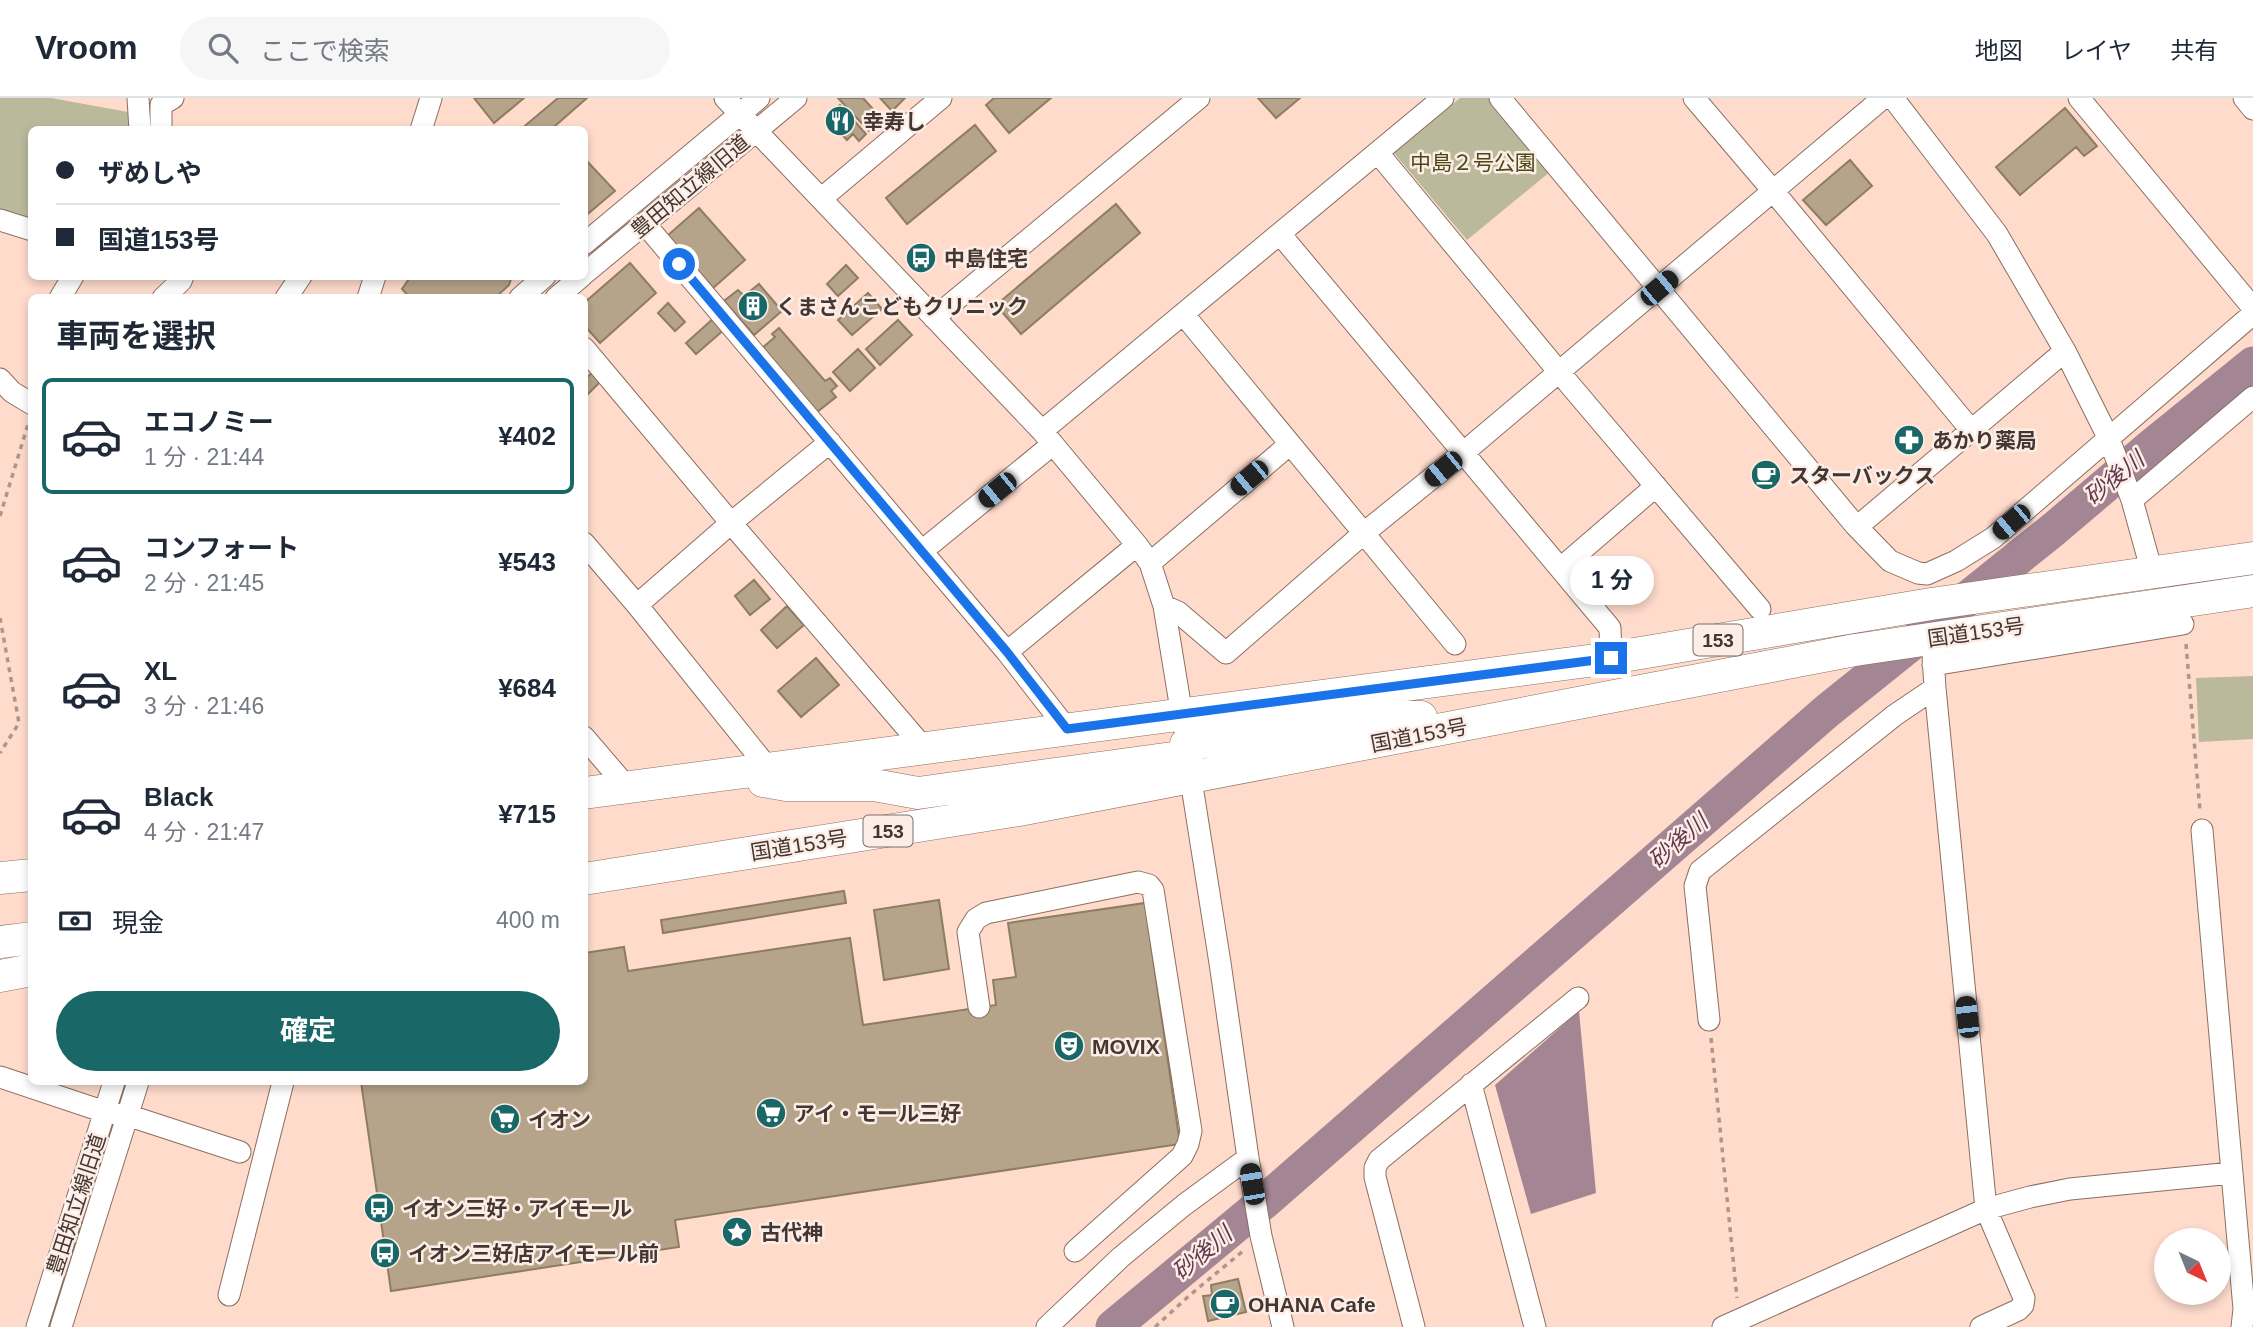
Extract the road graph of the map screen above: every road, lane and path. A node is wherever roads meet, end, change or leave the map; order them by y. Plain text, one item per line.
1 (138, 98) edge
2 (173, 98) edge
3 (431, 98) edge
4 (724, 98) edge
5 (759, 98) edge
6 (796, 98) edge
7 (941, 98) edge
8 (1199, 98) edge
9 (1443, 98) edge
10 (1500, 98) edge
11 (1694, 98) edge
12 (1883, 98) edge
13 (1893, 98) edge
14 (2079, 98) edge
15 (2244, 98) edge
16 (2253, 109) edge
17 (739, 114) junction
18 (140, 126) edge
19 (161, 126) edge
20 (422, 126) edge
21 (756, 131) junction
22 (1378, 153) junction
23 (1774, 192) junction
24 (822, 198) junction
25 (0, 220) edge
26 (645, 224) junction
27 (28, 229) edge
28 (1280, 234) junction
29 (588, 241) edge
30 (588, 271) edge
31 (181, 280) edge
32 (577, 280) edge
33 (1659, 288) junction
34 (167, 294) edge
35 (561, 294) edge
36 (2253, 309) edge
37 (2253, 314) edge
38 (1184, 315) junction
39 (934, 318) junction
40 (2065, 351) junction
41 (588, 353) edge
42 (1559, 372) junction
43 (0, 379) edge
44 (2253, 397) edge
45 (28, 402) edge
46 (28, 424) edge
47 (1971, 430) junction
48 (1048, 437) junction
49 (2109, 439) junction
50 (830, 442) junction
51 (1289, 445) junction
52 (1463, 453) junction
53 (1656, 486) junction
54 (2132, 500) junction
55 (0, 516) edge
56 (731, 523) junction
57 (1857, 527) junction
58 (1364, 533) junction
59 (1137, 545) junction
60 (588, 549) edge
61 (922, 551) junction
62 (2253, 558) edge
63 (1150, 563) junction
64 (1561, 568) junction
65 (2152, 572) junction
66 (1929, 589) junction
67 (2253, 591) edge
68 (637, 605) junction
69 (1164, 606) junction
70 (1760, 608) dead end
71 (0, 618) edge
72 (2183, 625) joint
73 (1455, 644) dead end
74 (1007, 652) junction
75 (1933, 652) junction
76 (1611, 658) junction
77 (1935, 688) junction
78 (1067, 729) junction
79 (588, 742) edge
80 (924, 748) junction
81 (1186, 748) junction
82 (0, 753) edge
83 (768, 768) junction
84 (727, 773) junction
85 (626, 786) junction
86 (588, 792) edge
87 (2202, 830) joint
88 (655, 867) junction
89 (588, 872) edge
90 (28, 875) edge
91 (588, 877) edge
92 (0, 878) edge
93 (28, 938) edge
94 (0, 942) edge
95 (28, 971) edge
96 (0, 976) edge
97 (1578, 998) dead end
98 (979, 1007) dead end
99 (1709, 1020) joint
100 (0, 1077) edge
101 (1471, 1084) junction
102 (113, 1085) edge
103 (137, 1085) edge
104 (282, 1085) edge
105 (105, 1112) junction
106 (127, 1115) junction
107 (240, 1152) dead end
108 (1248, 1158) junction
109 (2232, 1173) junction
110 (1986, 1209) junction
111 (1261, 1236) junction
112 (1075, 1251) dead end
113 (229, 1295) dead end
114 (1735, 1325) edge
115 (37, 1327) edge
116 (61, 1327) edge
117 (1047, 1327) edge
118 (1155, 1327) edge
119 (1283, 1327) edge
120 (1414, 1327) edge
121 (1535, 1327) edge
122 (1981, 1327) edge
123 (2242, 1327) edge

1 - 18 street
2 - 19 street
3 - 20 street
4 - 17 street
5 - 17 street, 豊田知立線旧道
6 - 21 street, 豊田知立線旧道
7 - 24 street
8 - 39 street
9 - 22 street
10 - 33 street
11 - 23 street
12 - 23 street
13 - 40 street
14 - 36 street
15 - 16 street
17 - 21 street
17 - 29 street, 豊田知立線旧道
21 - 24 street
21 - 26 street, 豊田知立線旧道
22 - 28 street
22 - 42 street
23 - 33 street
23 - 47 street
24 - 39 street
25 - 27 street
26 - 30 street, 豊田知立線旧道
26 - 50 street
28 - 38 street
28 - 52 street
31 - 34 street
32 - 35 street, 豊田知立線旧道
33 - 42 street
33 - 57 street
37 - 49 street
38 - 48 street
38 - 51 street
39 - 48 street
40 - 47 street
40 - 49 street
41 - 56 street
42 - 52 street
42 - 53 street
43 - 45 street
44 - 54 street
46 - 55 path
47 - 57 street
48 - 59 street
48 - 61 street
49 - 54 street
49 - 66 street
50 - 56 street
50 - 61 street
51 - 58 street
51 - 63 street
52 - 58 street
52 - 64 street
53 - 64 street
53 - 70 street
54 - 65 street
56 - 68 street
56 - 80 street
57 - 66 street
58 - 69 street
58 - 73 street
59 - 63 street
59 - 74 street
60 - 68 street
61 - 74 street
62 - 65 highway, 国道153号 / 153
63 - 69 street
64 - 76 street
65 - 66 highway, 国道153号 / 153
66 - 76 highway, 国道153号 / 153
67 - 75 highway, 国道153号 / 153
68 - 83 street
69 - 81 street
71 - 82 path
72 - 75 street
72 - 87 path
74 - 78 street
75 - 77 street
75 - 81 highway, 国道153号 / 153
76 - 81 highway, 国道153号 / 153
77 - 99 street
77 - 110 street
78 - 80 highway, 国道153号 / 153
78 - 81 highway, 国道153号 / 153
79 - 85 street
80 - 83 highway, 国道153号 / 153
81 - 84 highway, 153
81 - 88 highway, 国道153号 / 153
81 - 108 street
83 - 84 highway, 国道153号 / 153
84 - 85 highway, 国道153号 / 153
85 - 86 highway, 国道153号 / 153
87 - 109 street
88 - 89 highway, 153
88 - 91 highway, 国道153号 / 153
90 - 92 highway
93 - 94 highway
95 - 96 highway
97 - 101 street
98 - 112 street
99 - 114 path
100 - 105 street
101 - 120 street
101 - 121 street
102 - 105 street, 豊田知立線旧道
103 - 106 street, 豊田知立線旧道
104 - 113 street
105 - 106 street
105 - 115 street, 豊田知立線旧道
106 - 107 street
106 - 116 street, 豊田知立線旧道
108 - 111 street
108 - 117 street
109 - 110 street
109 - 123 street
110 - 114 street
110 - 122 street
111 - 118 path
111 - 119 street

